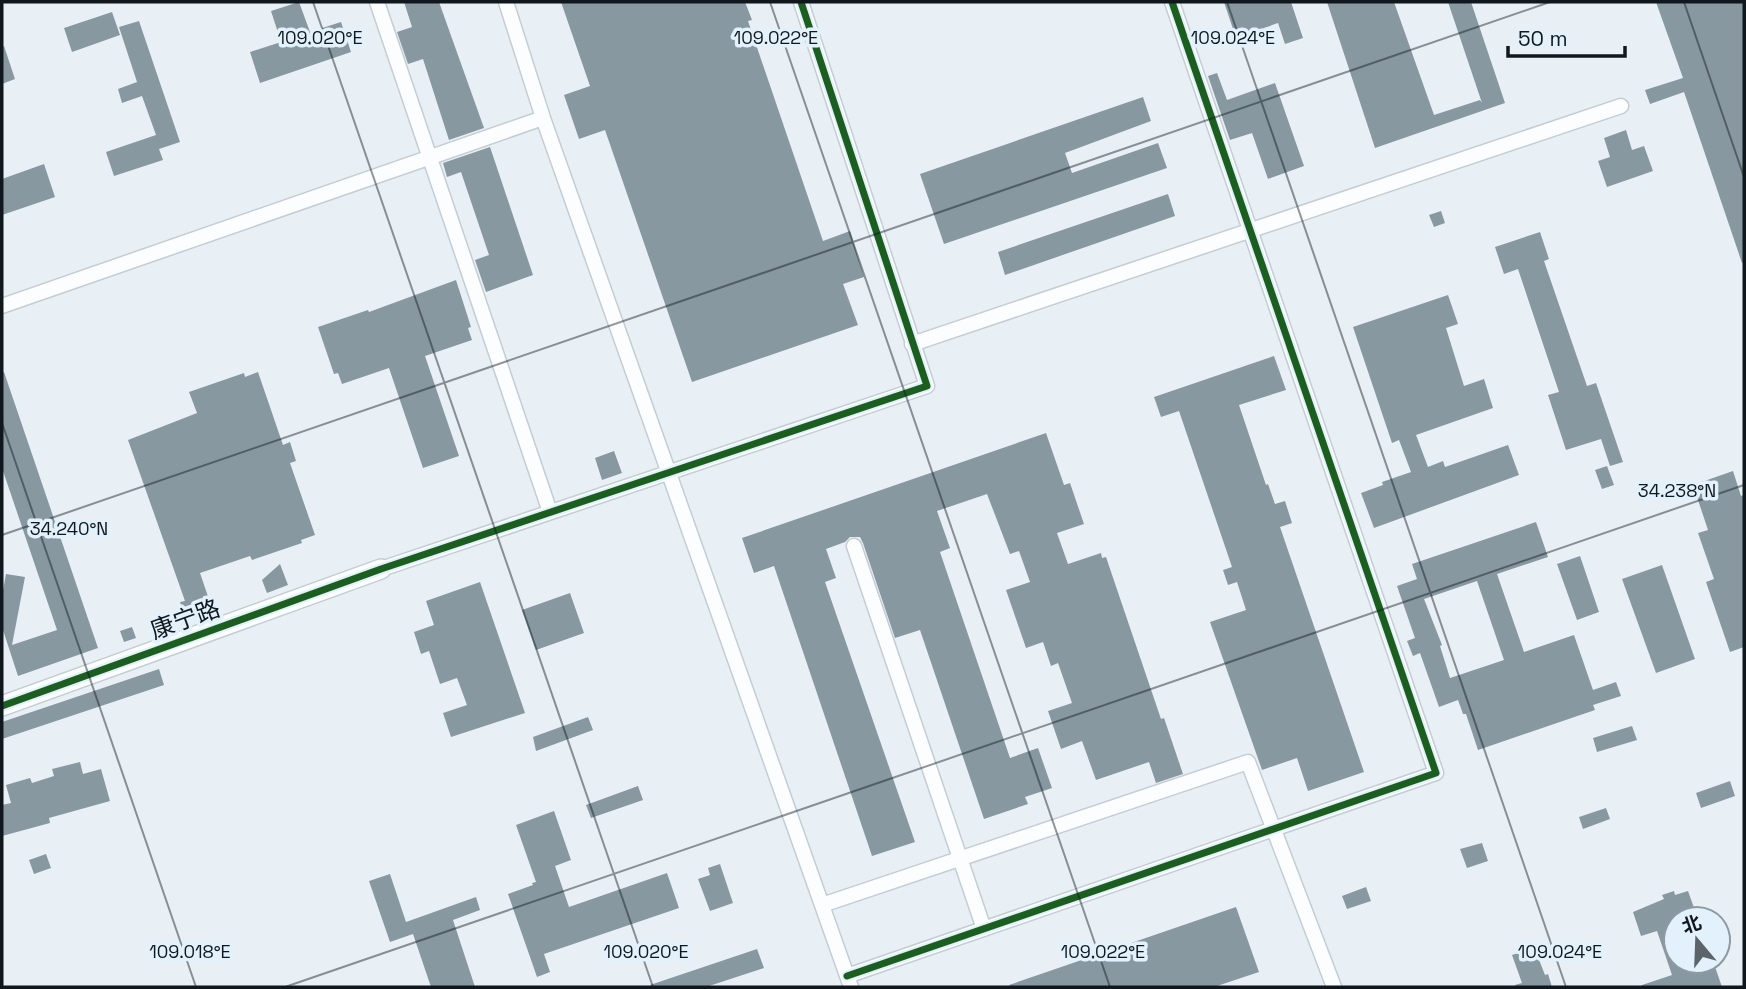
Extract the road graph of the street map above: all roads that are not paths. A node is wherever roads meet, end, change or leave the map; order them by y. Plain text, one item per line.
1 (377, 2) edge
2 (506, 2) edge
3 (801, 2) edge
4 (1172, 2) edge
5 (1621, 106) dead end
6 (543, 118) junction
7 (429, 158) junction
8 (1251, 230) junction
9 (2, 306) edge
10 (912, 344) junction
11 (670, 472) junction
12 (550, 512) junction
13 (854, 546) dead end
14 (381, 569) joint
15 (2, 706) edge
16 (1274, 830) junction
17 (961, 859) junction
18 (822, 905) junction
19 (984, 929) junction
20 (849, 982) edge
21 (1334, 987) edge

1 - 7 street
2 - 6 street
3 - 10 street
4 - 8 street
5 - 8 street
6 - 7 street
6 - 11 street
7 - 9 street
7 - 12 street
8 - 10 street
8 - 16 street
10 - 11 street
11 - 12 street
11 - 18 street
12 - 14 street
13 - 17 street
14 - 15 street, 康宁路
16 - 17 street
16 - 19 street
16 - 21 street
17 - 18 street
17 - 19 street
18 - 20 street
19 - 20 street

